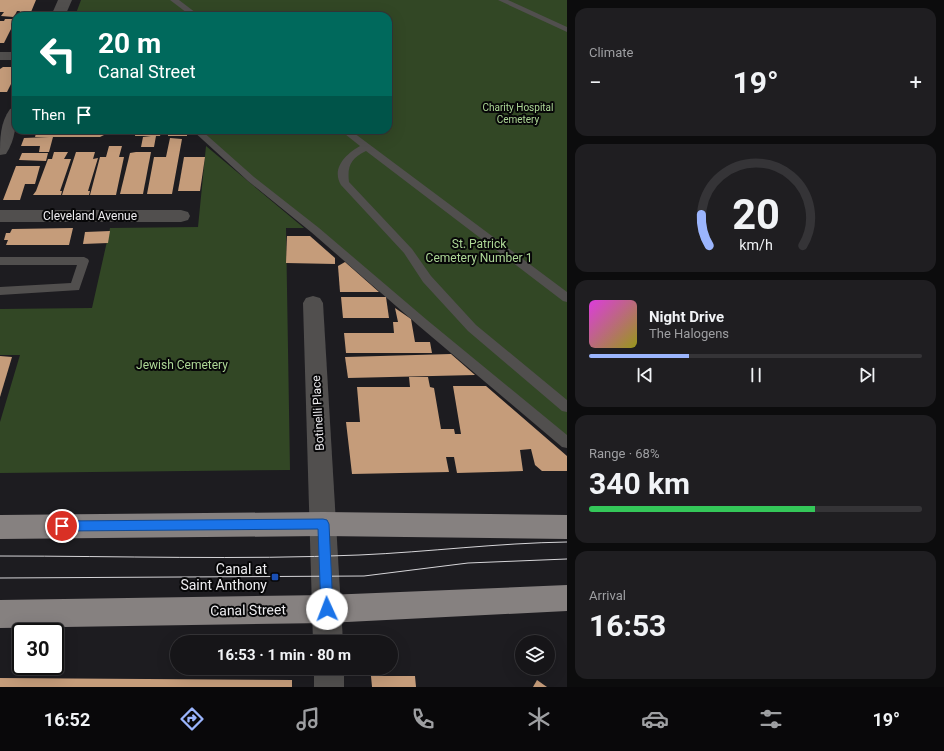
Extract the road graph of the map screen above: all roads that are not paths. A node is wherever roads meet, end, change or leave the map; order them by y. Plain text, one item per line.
1 (65, 0) edge
2 (174, 0) edge
3 (502, 0) edge
4 (60, 12) edge
5 (190, 12) edge
6 (567, 30) edge
7 (0, 56) edge
8 (12, 56) edge
9 (12, 122) edge
10 (201, 134) edge
11 (349, 134) edge
12 (366, 147) junction
13 (0, 150) edge
14 (0, 216) edge
15 (181, 216) dead end
16 (0, 261) edge
17 (0, 291) edge
18 (567, 298) edge
19 (313, 303) dead end
20 (567, 407) edge
21 (567, 443) edge
22 (323, 524) junction
23 (0, 527) edge
24 (567, 527) edge
25 (567, 598) edge
26 (327, 609) junction
27 (0, 614) edge
28 (328, 635) edge
29 (329, 675) edge
30 (329, 687) edge

1 - 4 street
2 - 5 lane
3 - 6 lane
7 - 8 street
9 - 13 street
10 - 21 lane
11 - 12 lane
12 - 18 lane
12 - 20 lane
14 - 15 street, Cleveland Avenue
16 - 17 lane
19 - 22 street, Botinelli Place
22 - 23 main road
22 - 24 main road
22 - 26 street, Botinelli Place
25 - 26 main road, Canal Street
26 - 27 main road, Canal Street
26 - 28 street, Botinelli Place
29 - 30 street

